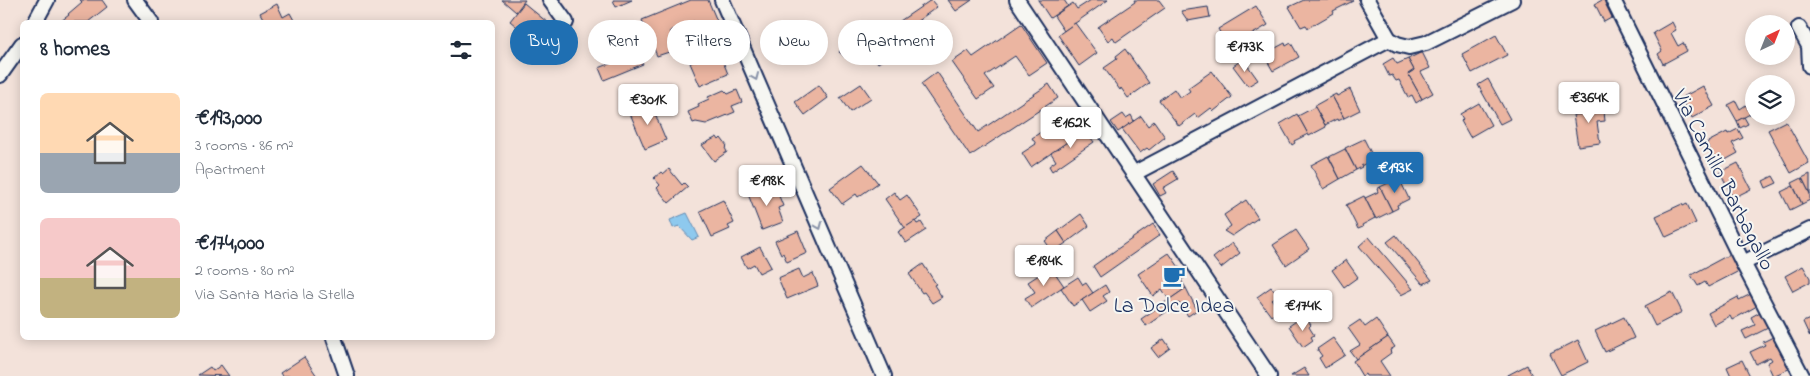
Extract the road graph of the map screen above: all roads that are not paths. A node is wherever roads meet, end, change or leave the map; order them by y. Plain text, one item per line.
1 (47, 0) edge
2 (135, 0) edge
3 (550, 0) edge
4 (722, 0) edge
5 (1017, 0) edge
6 (1368, 0) edge
7 (1512, 0) edge
8 (1613, 0) edge
9 (36, 20) edge
10 (150, 20) edge
11 (565, 20) edge
12 (1799, 28) dead end
13 (1389, 40) junction
14 (20, 47) edge
15 (1810, 66) edge
16 (0, 75) edge
17 (1133, 174) junction
18 (1810, 230) edge
19 (1743, 263) junction
20 (335, 340) edge
21 (347, 376) edge
22 (884, 376) edge
23 (1269, 376) edge
24 (1802, 376) edge

1 - 9 street
2 - 10 street
3 - 11 street
4 -> 22 street
5 - 17 street
6 - 13 street
7 - 13 street
8 - 19 street, Via Camillo Barbagallo
12 - 15 street
13 - 17 street
14 - 16 street
17 - 23 street
18 - 19 street
19 - 24 street, Via Camillo Barbagallo
20 - 21 street

